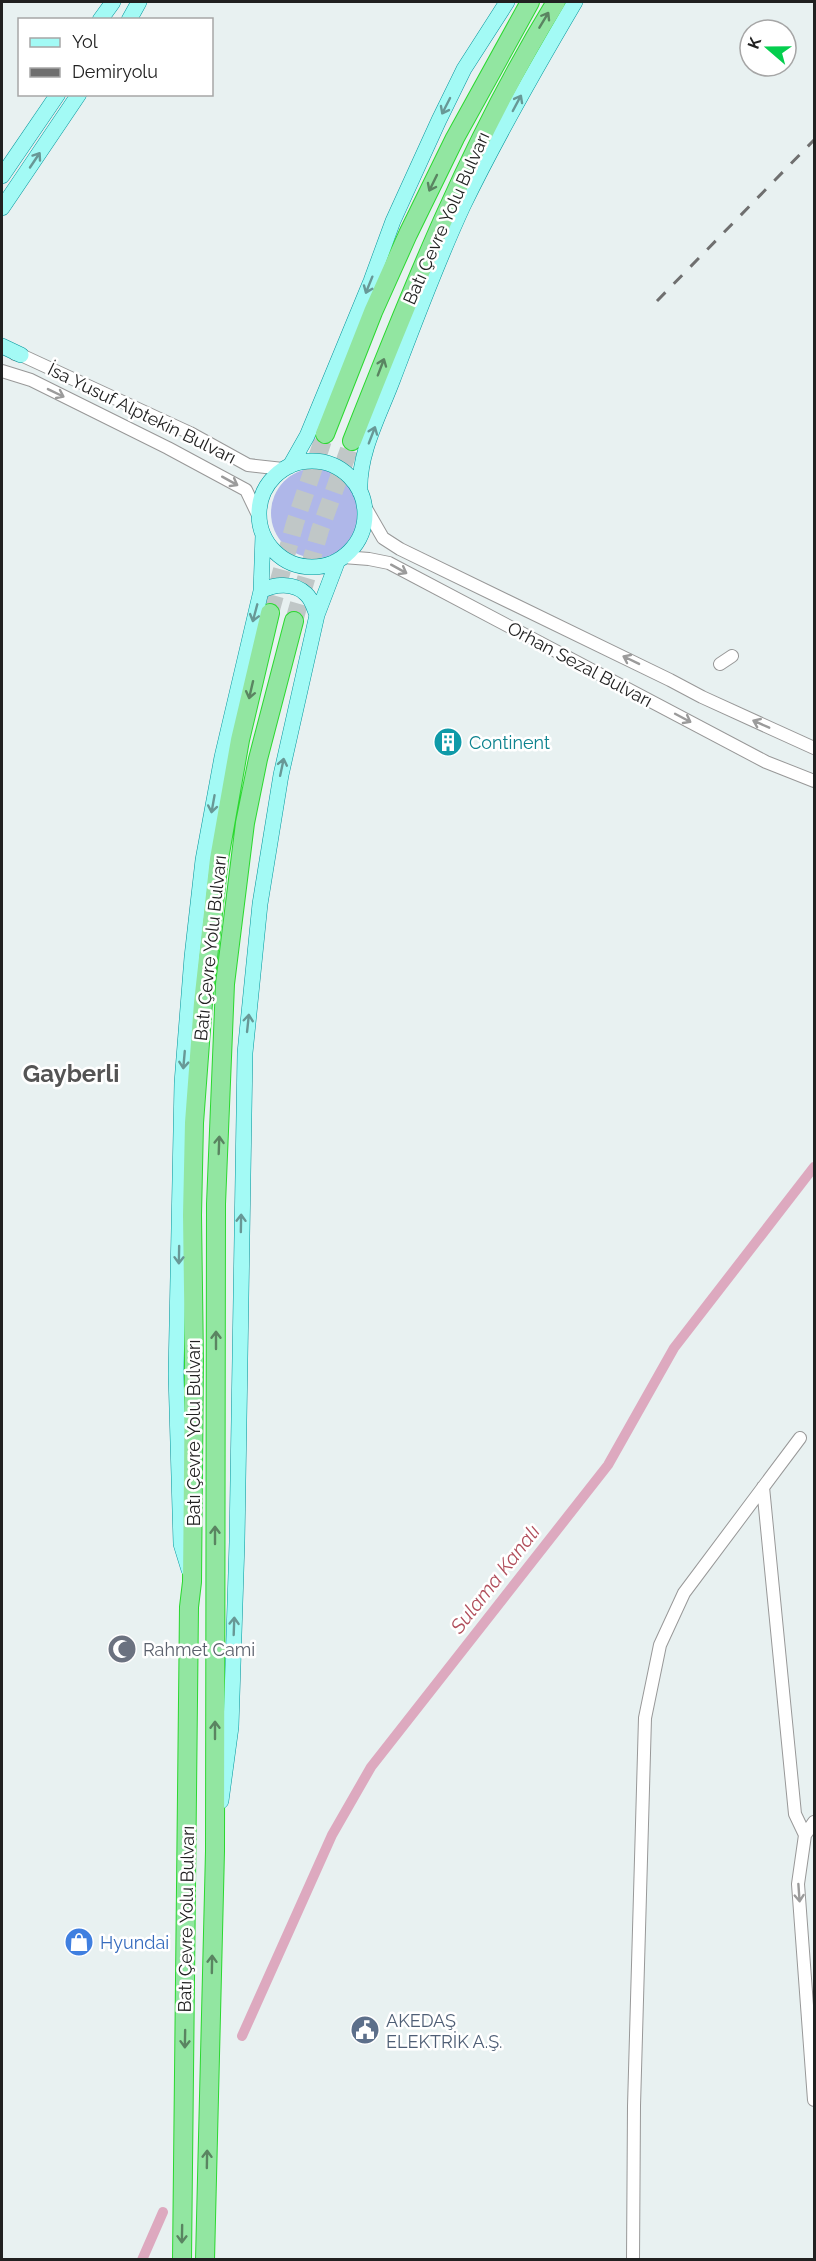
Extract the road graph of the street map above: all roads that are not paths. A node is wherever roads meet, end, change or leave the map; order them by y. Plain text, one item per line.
1 (113, 2) edge
2 (140, 2) edge
3 (507, 2) edge
4 (530, 2) edge
5 (556, 2) edge
6 (575, 2) edge
7 (101, 18) edge
8 (130, 18) edge
9 (138, 18) edge
10 (57, 96) edge
11 (78, 96) edge
12 (2, 176) edge
13 (2, 208) edge
14 (2, 346) edge
15 (2, 353) edge
16 (21, 355) junction
17 (2, 371) edge
18 (325, 434) tunnel mouth
19 (352, 441) tunnel mouth
20 (286, 467) junction
21 (362, 498) junction
22 (258, 517) junction
23 (263, 534) junction
24 (340, 558) junction
25 (261, 591) junction
26 (270, 613) tunnel mouth
27 (317, 615) junction
28 (294, 621) tunnel mouth
29 (732, 656) dead end
30 (720, 664) dead end
31 (814, 748) edge
32 (814, 781) edge
33 (800, 1438) dead end
34 (763, 1487) junction
35 (192, 1582) junction
36 (814, 1822) edge
37 (805, 1835) junction
38 (215, 1851) junction
39 (814, 2100) edge
40 (182, 2259) edge
41 (204, 2259) edge
42 (633, 2259) edge

1 - 7 main road
2 - 8 main road
2 - 9 main road
3 -> 20 main road
4 -> 18 highway, Batı Çevre Yolu Bulvarı
19 -> 5 highway, Batı Çevre Yolu Bulvarı
21 -> 6 main road
10 - 12 main road
13 -> 11 main road
14 - 16 main road
15 - 16 street, İsa Yusuf Alptekin Bulvarı
16 - 20 street, İsa Yusuf Alptekin Bulvarı
17 -> 22 street, İsa Yusuf Alptekin Bulvarı
20 - 21 main road
20 - 22 main road
21 - 24 main road
31 -> 21 street, Orhan Sezal Bulvarı
22 - 23 main road
23 - 24 main road
23 - 25 main road
24 - 27 main road
24 -> 32 street, Orhan Sezal Bulvarı
25 - 27 main road
25 -> 35 main road
26 -> 35 highway, Batı Çevre Yolu Bulvarı
38 -> 27 main road
38 -> 28 highway, Batı Çevre Yolu Bulvarı
29 - 30 street
33 - 34 street
34 - 37 street
34 - 42 street
35 -> 40 highway, Batı Çevre Yolu Bulvarı
36 - 37 street
37 -> 39 street
41 -> 38 highway, Batı Çevre Yolu Bulvarı

